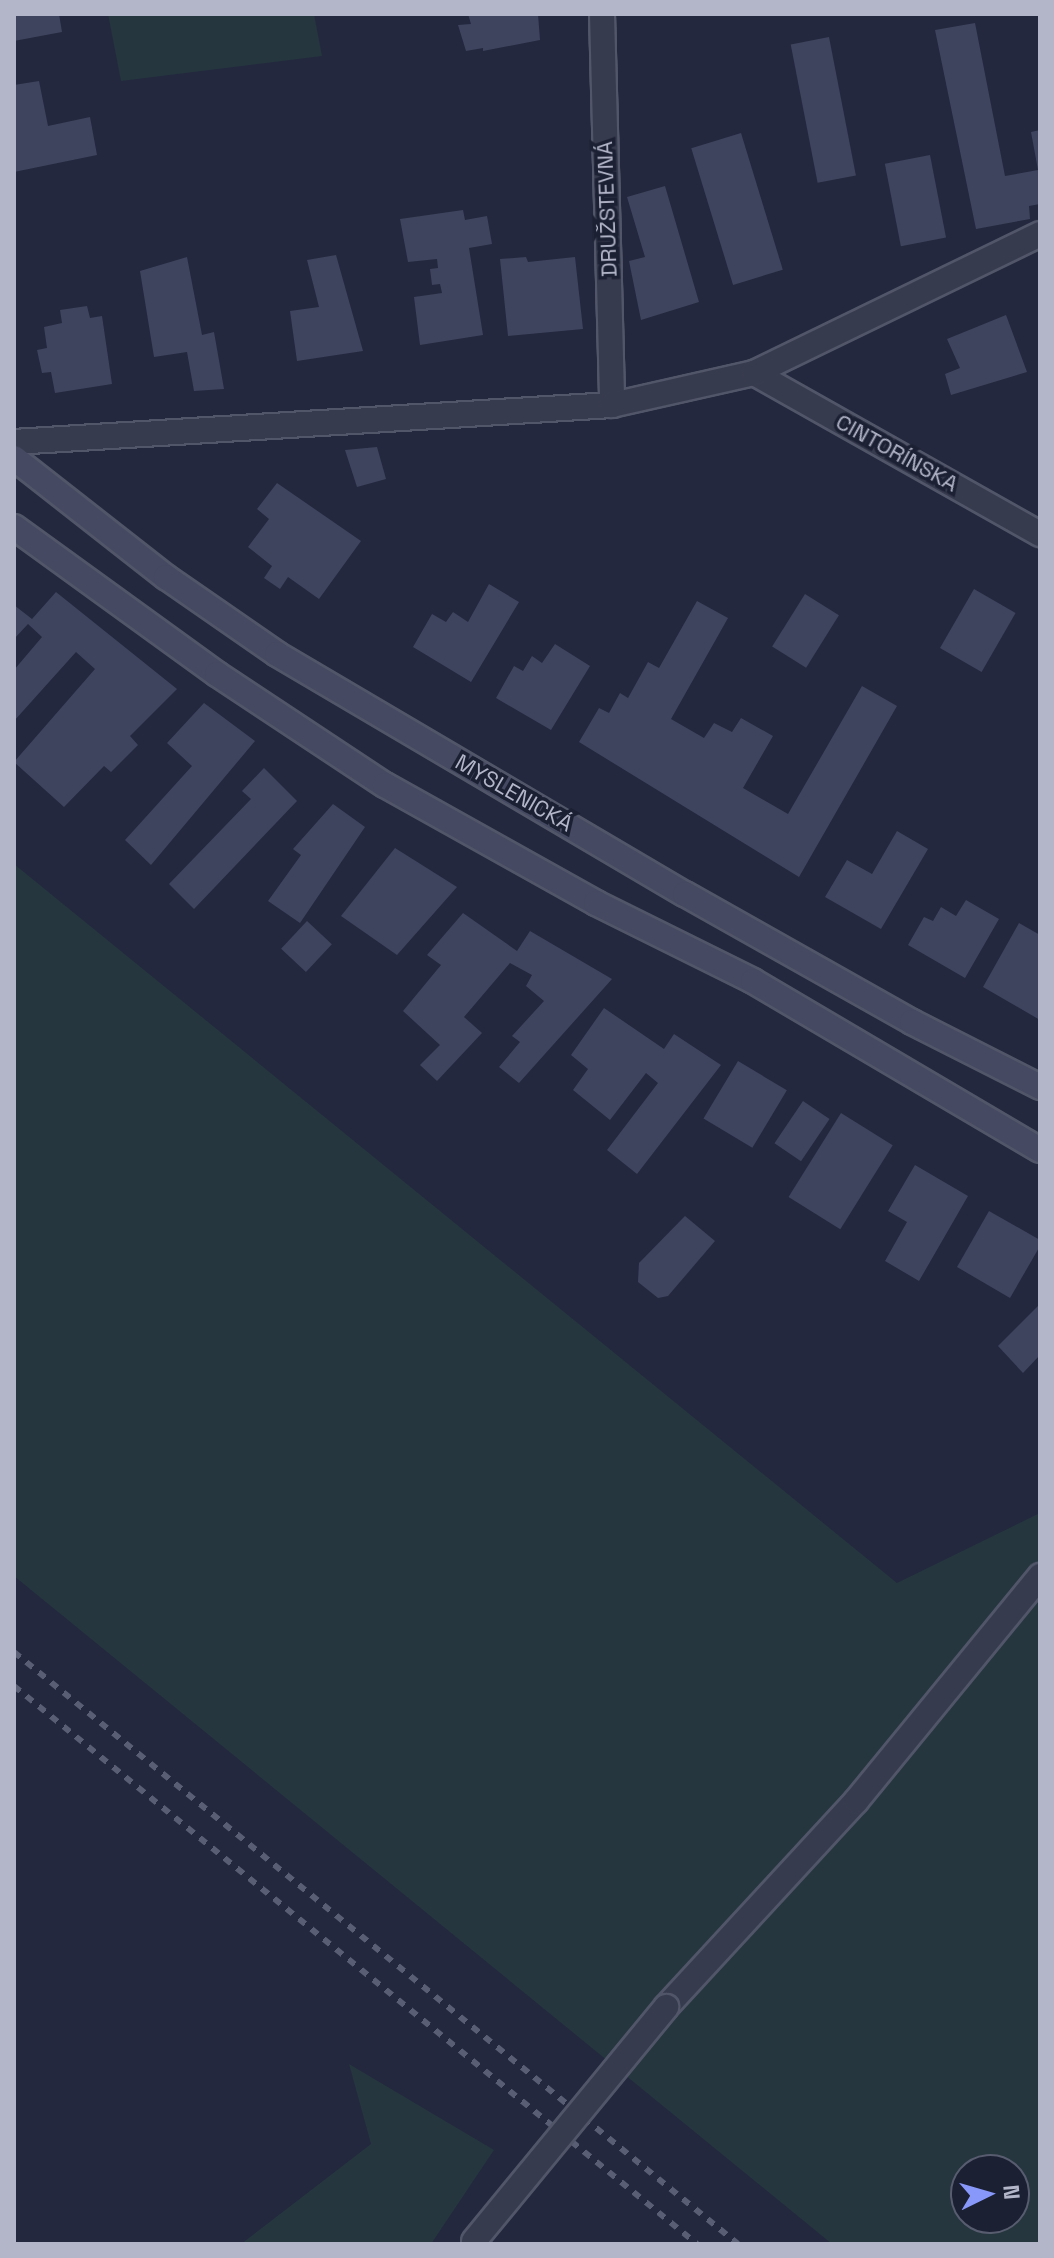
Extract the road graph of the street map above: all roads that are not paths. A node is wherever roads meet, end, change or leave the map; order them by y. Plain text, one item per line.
1 (602, 14) edge
2 (1040, 234) edge
3 (754, 373) junction
4 (612, 405) junction
5 (14, 442) edge
6 (14, 458) edge
7 (14, 527) edge
8 (1040, 534) edge
9 (1040, 1087) edge
10 (1040, 1150) edge
11 (1040, 1576) edge
12 (473, 2243) edge

1 - 4 street, DRUŽSTEVNÁ
2 - 3 street
3 - 4 street
3 - 8 street, CINTORÍNSKA
4 - 5 street
6 - 9 main road, MYSLENICKÁ
7 - 10 main road
11 - 12 street, bridge

